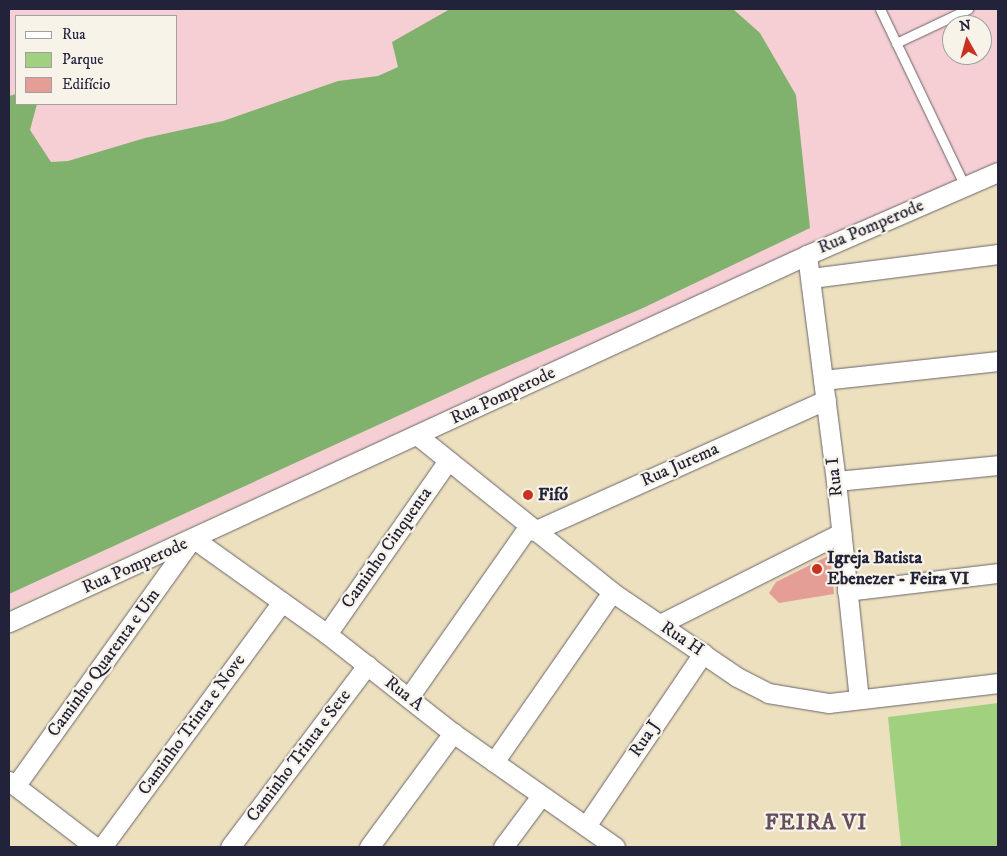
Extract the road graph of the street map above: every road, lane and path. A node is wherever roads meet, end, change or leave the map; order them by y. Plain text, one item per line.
1 (880, 9) edge
2 (968, 9) edge
3 (896, 43) junction
4 (998, 172) edge
5 (962, 183) junction
6 (998, 254) edge
7 (807, 255) junction
8 (810, 278) junction
9 (998, 362) edge
10 (824, 380) junction
11 (826, 400) junction
12 (418, 435) junction
13 (448, 462) junction
14 (998, 465) edge
15 (836, 481) junction
16 (531, 529) junction
17 (841, 533) junction
18 (193, 540) junction
19 (998, 573) edge
20 (846, 591) junction
21 (612, 592) junction
22 (282, 602) junction
23 (9, 622) edge
24 (660, 624) junction
25 (328, 634) junction
26 (703, 652) junction
27 (367, 666) junction
28 (998, 684) edge
29 (409, 697) junction
30 (859, 699) junction
31 (454, 732) junction
32 (494, 762) junction
33 (12, 783) edge
34 (541, 796) junction
35 (586, 826) junction
36 (91, 846) edge
37 (230, 847) edge
38 (369, 847) edge
39 (503, 847) edge
40 (615, 847) edge

1 - 3 lane
2 - 3 lane
3 - 5 lane
4 - 5 street, Rua Pomperode
5 - 7 street, Rua Pomperode
6 - 8 street
7 - 8 street, Rua I
7 - 12 street, Rua Pomperode
8 - 10 street, Rua I
9 - 10 street
10 - 11 street, Rua I
11 - 15 street, Rua I
11 - 16 street, Rua Jurema
12 - 13 street, Rua H
12 - 18 street, Rua Pomperode
13 - 16 street, Rua H
13 - 25 street, Caminho Cinquenta
14 - 15 street
15 - 17 street, Rua I
16 - 21 street, Rua H
16 - 29 street
17 - 20 street, Rua I
17 - 24 street
18 - 22 street, Rua A
18 - 23 street, Rua Pomperode
18 - 33 street, Caminho Quarenta e Um
19 - 20 street
20 - 30 street, Rua I
21 - 24 street, Rua H
21 - 32 street
22 - 25 street, Rua A
22 - 36 street, Caminho Trinta e Nove
24 - 26 street, Rua H
25 - 27 street, Rua A
26 - 30 street, Rua H
26 - 35 street, Rua J
27 - 29 street, Rua A
27 - 37 street, Caminho Trinta e Sete
28 - 30 street, Rua H
29 - 31 street, Rua A
31 - 32 street, Rua A
31 - 38 street
32 - 34 street, Rua A
33 - 36 street
34 - 35 street, Rua A
34 - 39 street
35 - 40 street, Rua A

